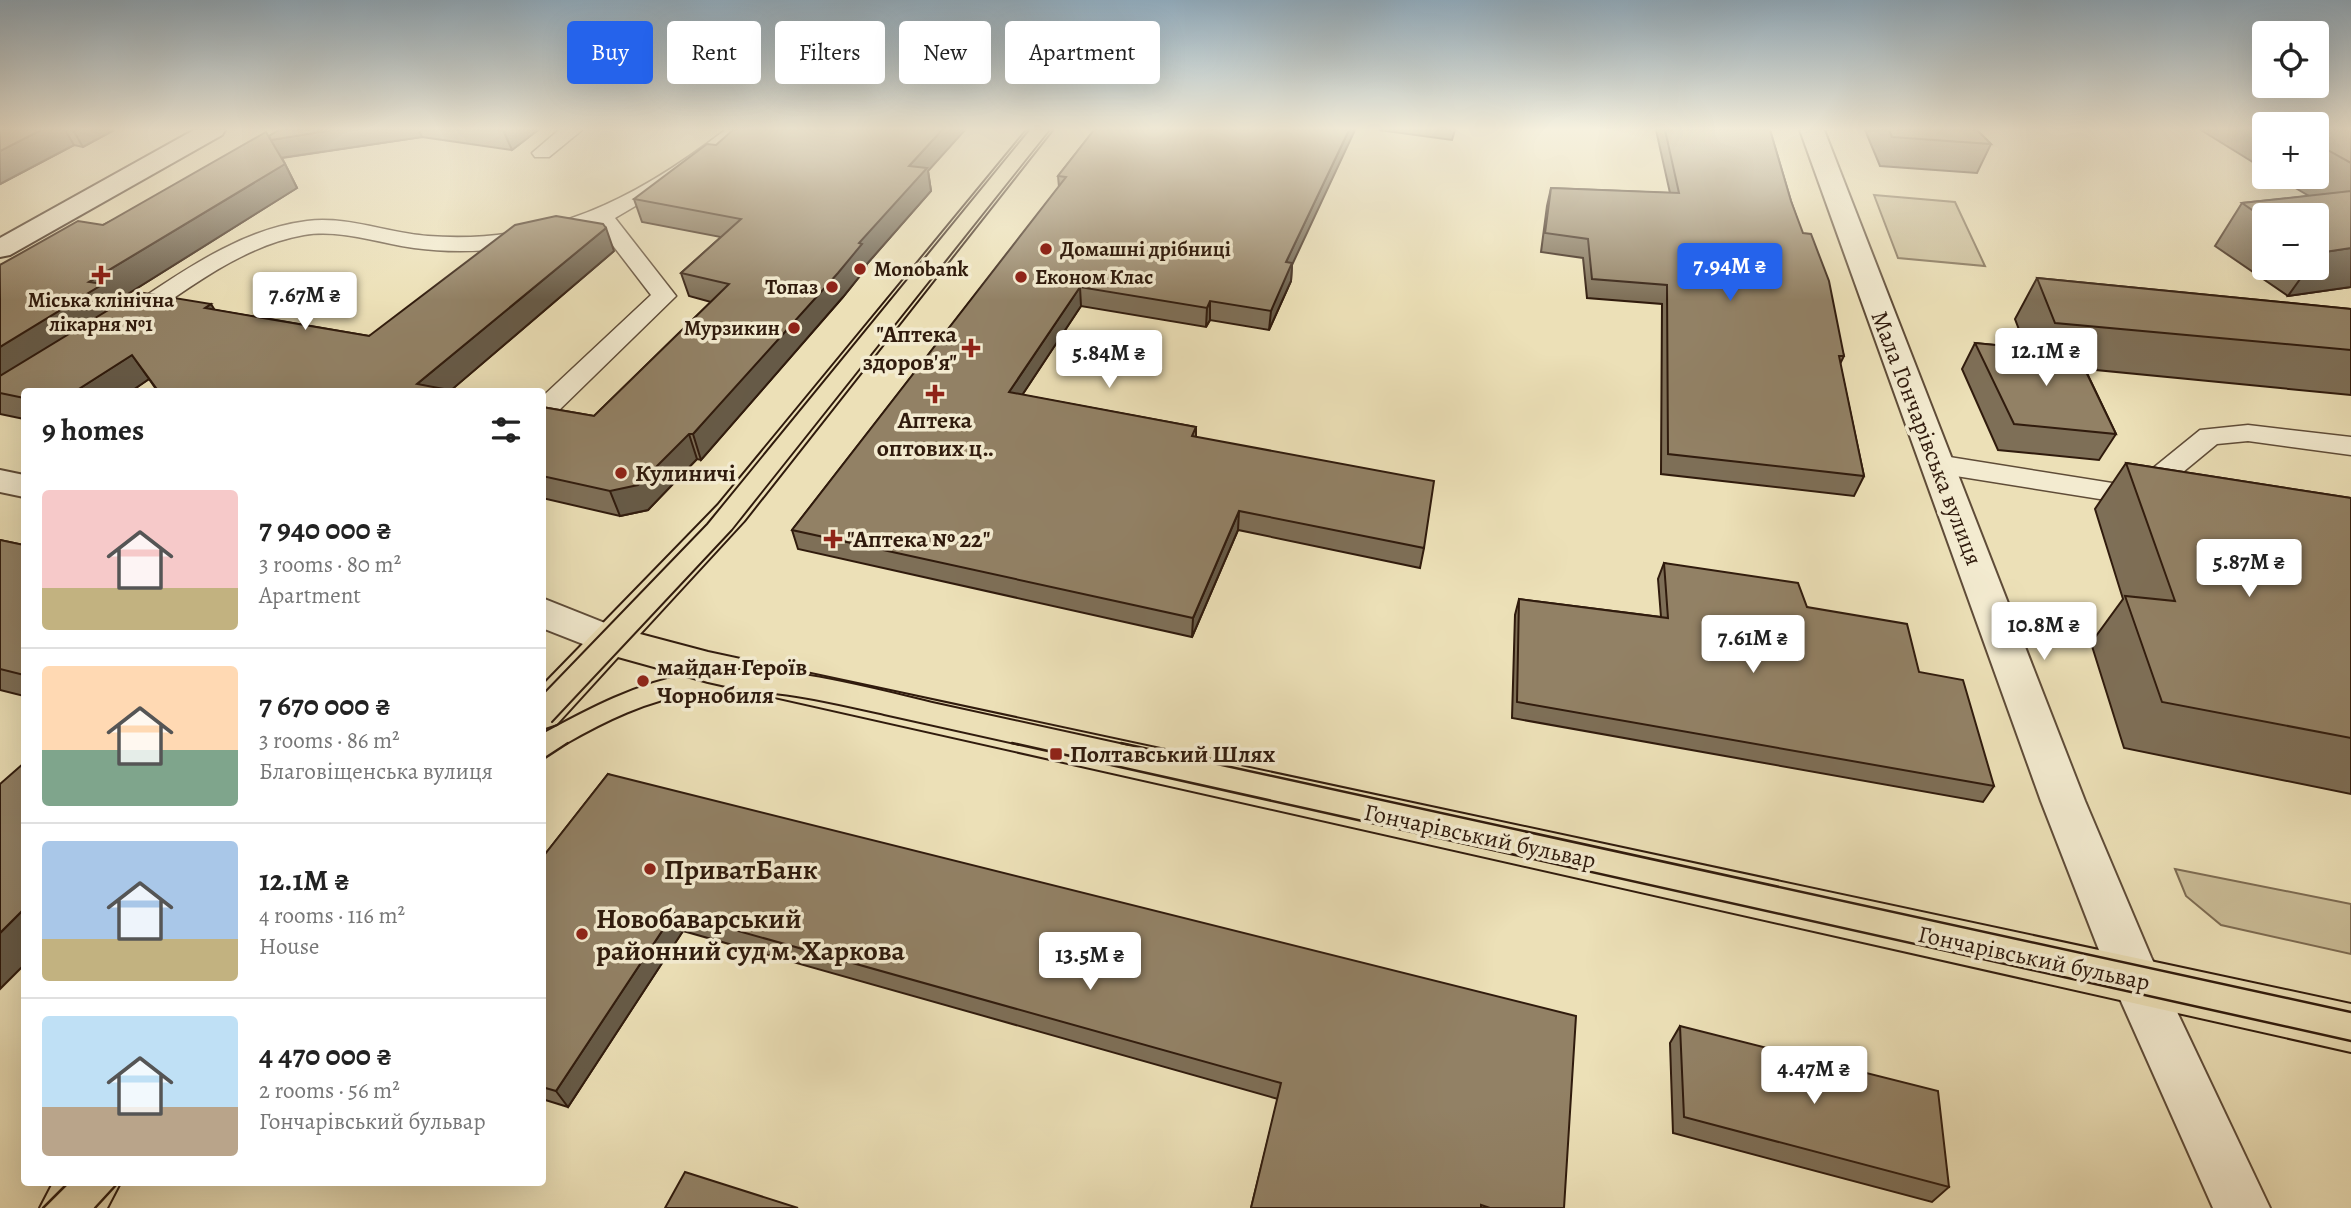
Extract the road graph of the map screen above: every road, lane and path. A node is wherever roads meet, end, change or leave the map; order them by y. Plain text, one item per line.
1 (113, 186) edge
2 (652, 186) edge
3 (995, 186) edge
4 (1833, 186) edge
5 (602, 216) junction
6 (0, 249) edge
7 (111, 329) edge
8 (546, 408) edge
9 (2351, 446) edge
10 (1937, 464) junction
11 (2136, 496) junction
12 (2176, 502) edge
13 (546, 614) edge
14 (611, 641) junction
15 (546, 709) edge
16 (2137, 981) junction
17 (2351, 1028) edge
18 (89, 1186) edge
19 (68, 1208) edge
20 (2242, 1208) edge

1 - 6 street
2 - 5 lane
3 - 14 main road
4 - 10 street, Мала Гончарівська вулиця
5 - 7 lane
5 - 8 lane
9 - 11 lane
10 - 11 lane
10 - 16 street, Мала Гончарівська вулиця
11 - 12 lane
13 - 14 street
14 - 15 main road
14 - 16 main road, Гончарівський бульвар
16 - 17 main road, Гончарівський бульвар
16 - 20 street, Мала Гончарівська вулиця
18 - 19 main road

